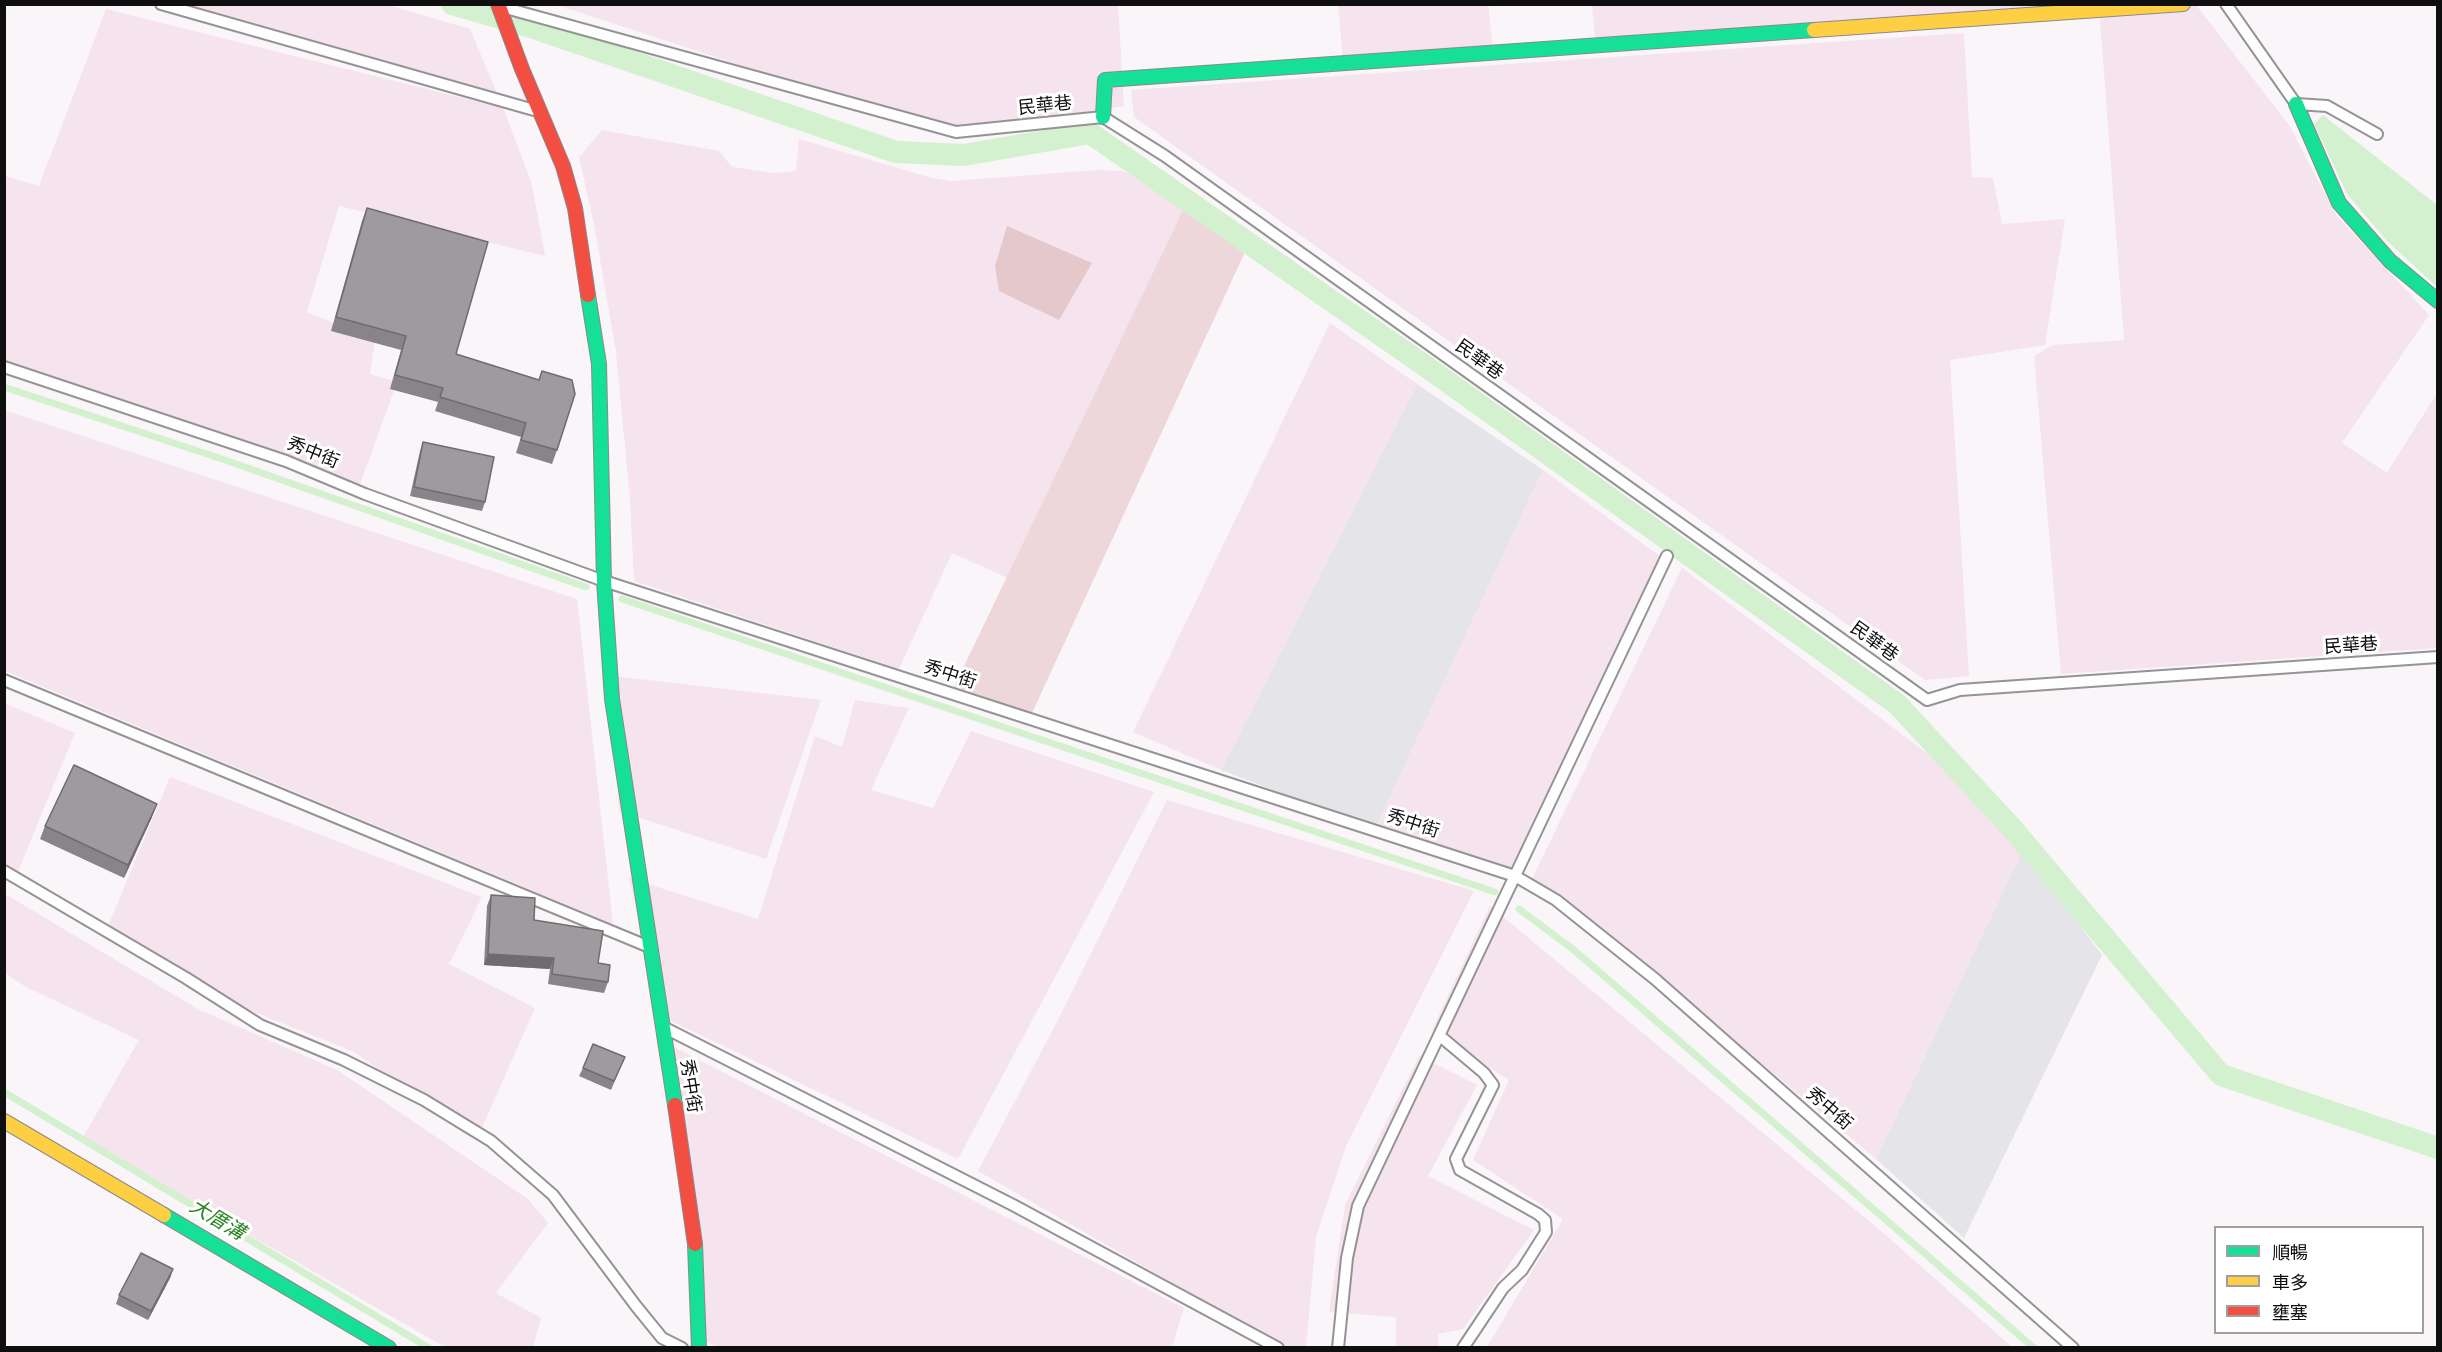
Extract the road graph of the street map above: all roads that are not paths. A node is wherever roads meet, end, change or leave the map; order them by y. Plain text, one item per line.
1 (161, 4) edge
2 (2183, 4) edge
3 (2226, 4) edge
4 (496, 5) edge
5 (2296, 104) junction
6 (540, 111) junction
7 (1103, 117) junction
8 (2377, 134) dead end
9 (2438, 302) edge
10 (4, 367) edge
11 (1667, 556) dead end
12 (604, 581) junction
13 (2438, 657) edge
14 (4, 680) edge
15 (4, 871) edge
16 (1515, 876) junction
17 (651, 947) junction
18 (664, 1032) junction
19 (1440, 1036) junction
20 (4, 1121) edge
21 (368, 1334) junction
22 (359, 1347) edge
23 (389, 1347) edge
24 (682, 1347) edge
25 (699, 1347) edge
26 (1278, 1347) edge
27 (1338, 1347) edge
28 (1463, 1347) edge
29 (2073, 1347) edge

1 - 6 lane
2 - 7 street
3 - 5 lane
4 - 6 street, 秀中街
4 - 7 lane, 民華巷
5 - 8 lane
5 - 9 street
6 - 12 street, 秀中街
7 - 13 lane, 民華巷
10 - 12 lane, 秀中街
11 - 16 lane
12 - 16 lane, 秀中街
12 - 17 street, 秀中街
14 - 17 lane
15 - 24 lane
16 - 19 lane
16 - 29 lane, 秀中街
17 - 18 street, 秀中街
18 - 25 street, 秀中街
18 - 26 lane
19 - 27 lane
19 - 28 lane
20 - 21 street
21 - 22 lane
21 - 23 street

